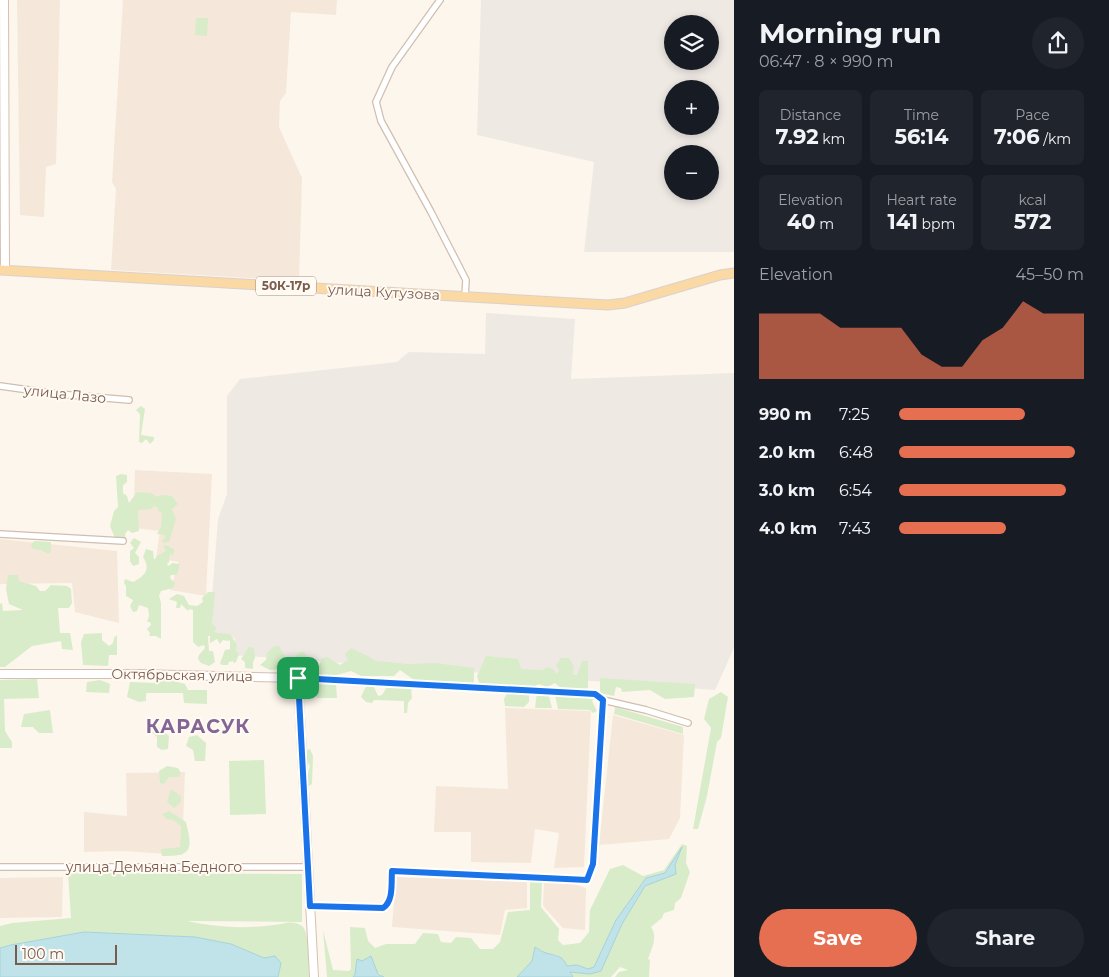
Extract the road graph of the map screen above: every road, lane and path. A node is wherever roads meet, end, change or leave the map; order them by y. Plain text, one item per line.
1 (4, 0) edge
2 (440, 0) edge
3 (2, 270) edge
4 (734, 273) edge
5 (465, 297) junction
6 (0, 386) edge
7 (129, 400) dead end
8 (0, 534) edge
9 (123, 541) dead end
10 (0, 674) edge
11 (298, 678) junction
12 (603, 700) junction
13 (688, 723) dead end
14 (0, 867) edge
15 (308, 867) junction
16 (310, 906) junction
17 (314, 977) edge

1 - 3 street
2 - 5 street
3 - 5 main road, улица Кутузова / 50К-17р
4 - 5 main road, улица Кутузова / 50К-17р
6 - 7 street, улица Лазо
8 - 9 street
10 - 11 street, Октябрьская улица
11 - 12 street, Октябрьская улица
11 - 15 street
12 - 13 street, Октябрьская улица
12 - 16 street
14 - 15 street, улица Демьяна Бедного
15 - 16 street
16 - 17 street

